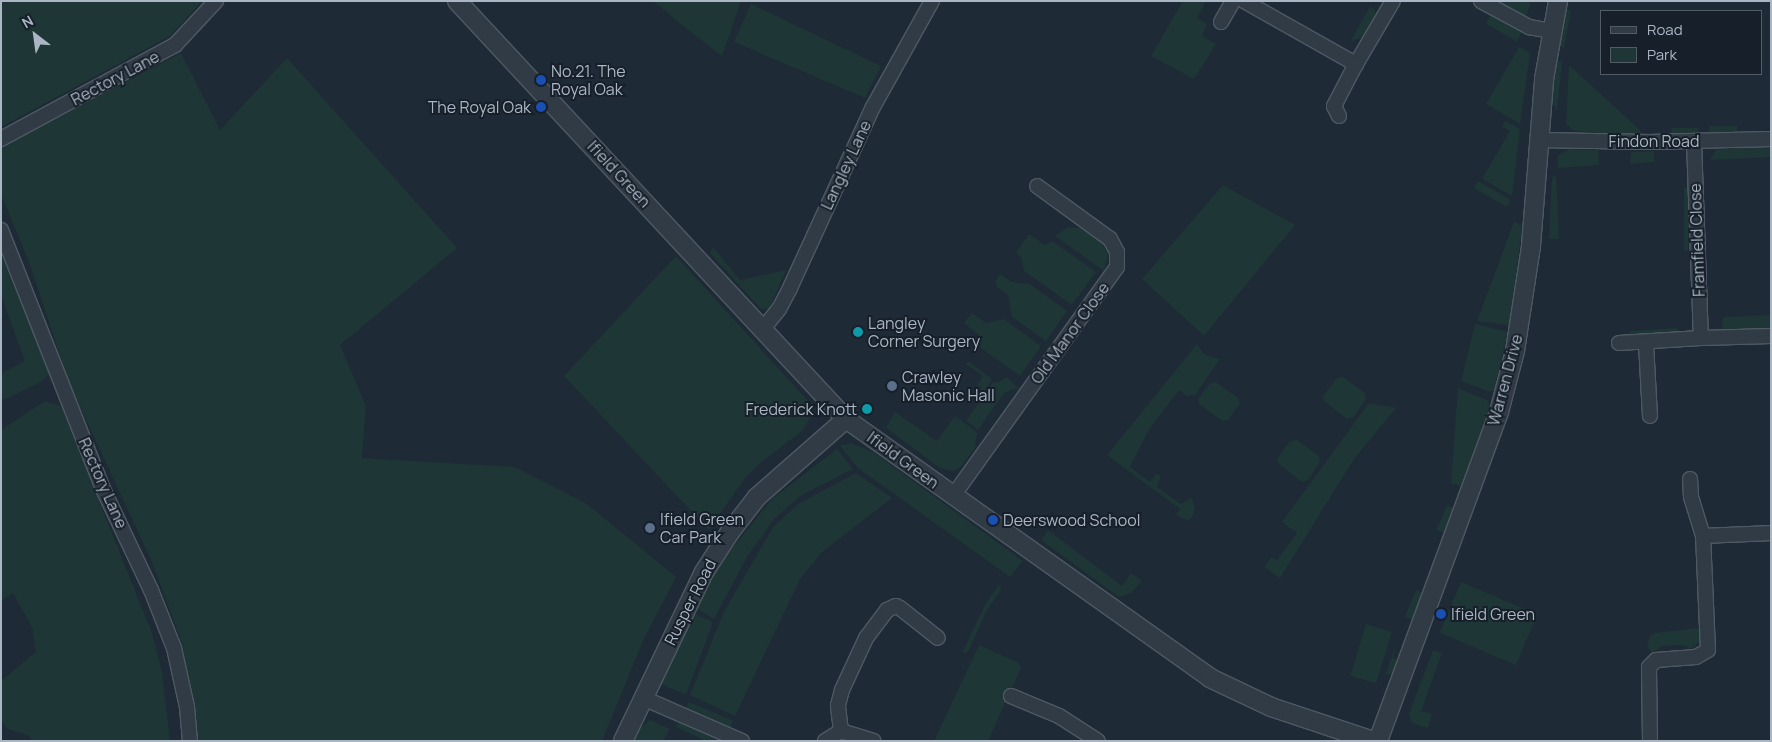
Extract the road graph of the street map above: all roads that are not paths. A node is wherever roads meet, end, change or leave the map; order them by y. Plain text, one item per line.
1 (216, 1) edge
2 (457, 1) edge
3 (932, 1) edge
4 (1233, 1) edge
5 (1244, 1) edge
6 (1393, 1) edge
7 (1481, 1) edge
8 (1558, 1) edge
9 (1221, 22) dead end
10 (1551, 31) junction
11 (1356, 64) junction
12 (1339, 116) dead end
13 (1, 139) edge
14 (1771, 139) edge
15 (1538, 140) junction
16 (1694, 141) junction
17 (1037, 186) dead end
18 (1, 230) edge
19 (762, 330) junction
20 (1771, 336) edge
21 (1700, 338) junction
22 (1619, 343) dead end
23 (1646, 343) junction
24 (1650, 416) dead end
25 (846, 418) junction
26 (1690, 480) dead end
27 (953, 496) junction
28 (1771, 533) edge
29 (1703, 536) junction
30 (938, 638) dead end
31 (1011, 696) dead end
32 (643, 698) junction
33 (841, 731) junction
34 (1094, 739) edge
35 (190, 741) edge
36 (623, 741) edge
37 (742, 741) edge
38 (826, 741) edge
39 (874, 741) edge
40 (1373, 741) edge
41 (1378, 741) edge
42 (1650, 741) edge

1 - 13 street, Rectory Lane
2 - 19 street, Ifield Green
3 - 19 street, Langley Lane
4 - 9 street
5 - 11 street
6 - 11 street
7 - 10 street
8 - 10 street, Warren Drive
10 - 15 street, Warren Drive
11 - 12 street
14 - 16 street, Findon Road
15 - 16 street, Findon Road
15 - 41 street, Warren Drive
16 - 21 street, Framfield Close
17 - 27 street, Old Manor Close
18 - 35 street, Rectory Lane
19 - 25 street, Ifield Green
20 - 21 street
21 - 23 street
22 - 23 street
23 - 24 street
25 - 27 street, Ifield Green
25 - 32 street, Rusper Road
26 - 29 street
27 - 40 street, Ifield Green
28 - 29 street
29 - 42 street
30 - 33 street
31 - 34 street
32 - 36 street, Rusper Road
32 - 37 street
33 - 38 street
33 - 39 street

